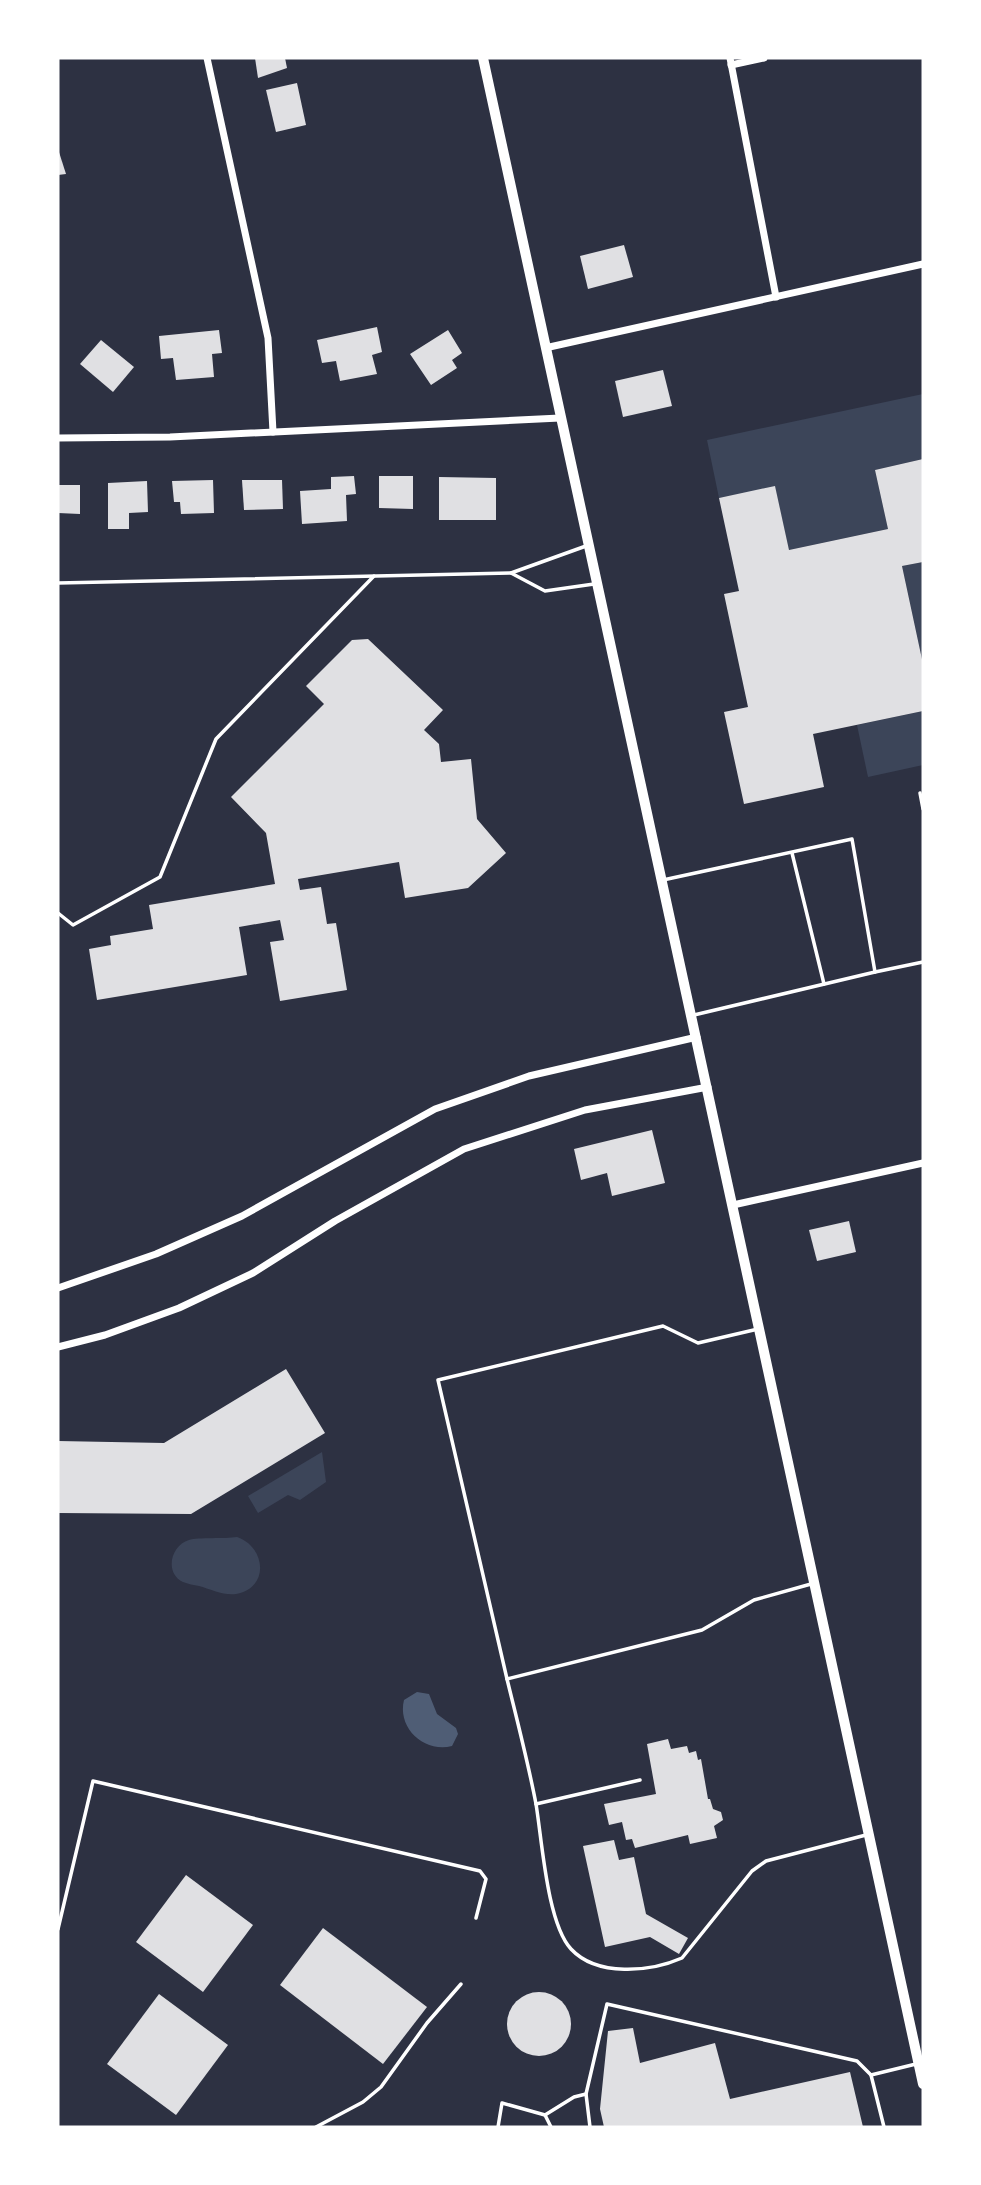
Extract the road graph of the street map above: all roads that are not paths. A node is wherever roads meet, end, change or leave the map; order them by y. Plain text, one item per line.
1 (207, 58) edge
2 (483, 58) edge
3 (764, 58) edge
4 (731, 61) edge
5 (923, 264) edge
6 (776, 297) junction
7 (545, 348) junction
8 (560, 418) junction
9 (273, 432) junction
10 (58, 438) edge
11 (588, 545) junction
12 (511, 573) junction
13 (374, 576) junction
14 (58, 583) edge
15 (597, 583) junction
16 (920, 793) dead end
17 (923, 809) edge
18 (792, 853) junction
19 (662, 880) junction
20 (58, 913) edge
21 (923, 962) edge
22 (875, 972) junction
23 (824, 984) junction
24 (692, 1015) junction
25 (697, 1037) junction
26 (708, 1087) junction
27 (923, 1163) edge
28 (733, 1205) junction
29 (58, 1288) edge
30 (760, 1328) junction
31 (58, 1347) edge
32 (815, 1583) junction
33 (507, 1679) junction
34 (640, 1780) dead end
35 (536, 1804) junction
36 (868, 1834) junction
37 (476, 1918) dead end
38 (58, 1929) edge
39 (461, 1984) dead end
40 (919, 2064) junction
41 (872, 2075) junction
42 (923, 2084) edge
43 (586, 2094) junction
44 (545, 2115) junction
45 (316, 2127) edge
46 (498, 2127) edge
47 (551, 2127) edge
48 (590, 2127) edge
49 (884, 2127) edge

1 - 9 street
2 - 7 main road
3 - 4 street
4 - 6 street
5 - 6 street
6 - 7 street
7 - 8 main road
8 - 9 street
8 - 11 main road
9 - 10 street
11 - 12 lane
11 - 15 main road
12 - 13 lane
12 - 15 lane
13 - 14 lane
13 - 20 lane
15 - 19 main road
16 - 17 lane
18 - 19 lane
18 - 22 lane
18 - 23 lane
19 - 24 main road
21 - 22 lane
22 - 23 lane
23 - 24 lane
24 - 25 main road
25 - 26 main road
25 - 29 street
26 - 28 main road
26 - 31 street
27 - 28 street
28 - 30 main road
30 - 32 main road
30 - 33 lane
32 - 33 lane
32 - 36 main road
33 - 35 lane
34 - 35 lane
35 - 36 lane
36 - 40 main road
37 - 38 lane
39 - 45 lane
40 - 41 lane
40 - 42 main road
41 - 43 lane
41 - 49 lane
43 - 44 lane
43 - 48 lane
44 - 46 lane
44 - 47 lane

